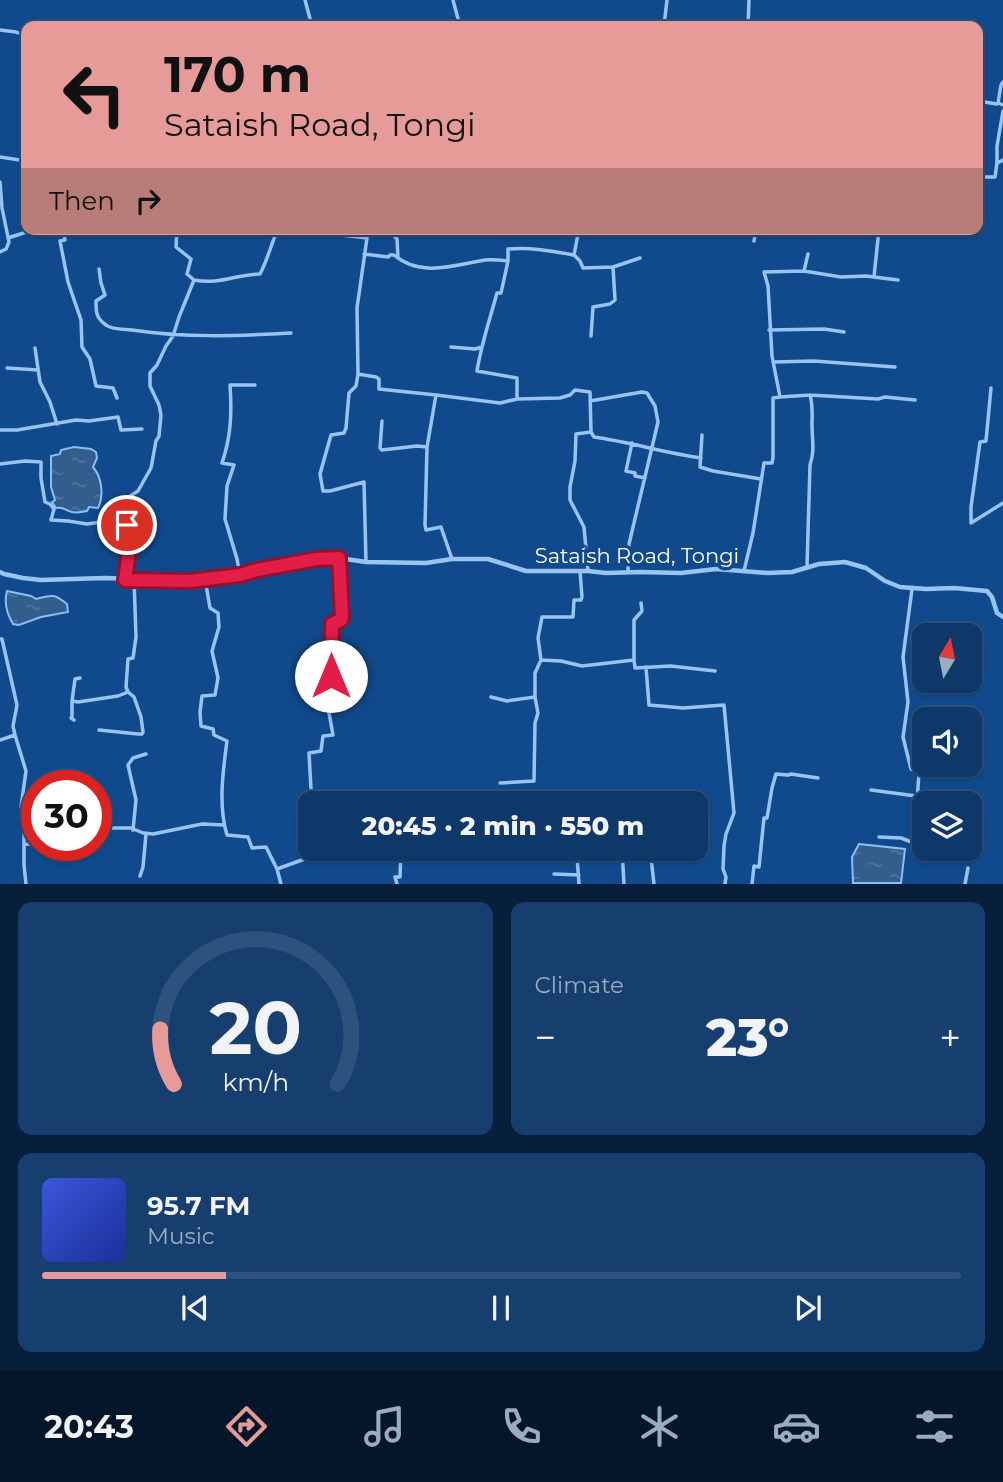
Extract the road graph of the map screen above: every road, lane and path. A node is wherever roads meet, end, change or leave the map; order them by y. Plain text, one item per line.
1 (305, 0) edge
2 (453, 0) edge
3 (667, 0) edge
4 (749, 0) edge
5 (311, 21) edge
6 (459, 21) edge
7 (665, 21) edge
8 (748, 21) edge
9 (0, 30) edge
10 (21, 34) edge
11 (1003, 82) edge
12 (1000, 104) edge
13 (1003, 111) edge
14 (0, 157) edge
15 (21, 160) edge
16 (1003, 160) edge
17 (997, 163) junction
18 (983, 177) edge
19 (0, 181) edge
20 (21, 234) edge
21 (64, 235) edge
22 (177, 235) edge
23 (275, 235) edge
24 (340, 235) edge
25 (395, 235) edge
26 (578, 235) edge
27 (755, 235) edge
28 (878, 235) edge
29 (8, 238) junction
30 (754, 241) dead end
31 (0, 252) edge
32 (364, 254) junction
33 (808, 254) dead end
34 (574, 255) junction
35 (398, 258) junction
36 (640, 258) dead end
37 (508, 261) junction
38 (613, 267) junction
39 (99, 269) dead end
40 (804, 271) junction
41 (874, 277) junction
42 (194, 280) junction
43 (898, 280) dead end
44 (769, 330) junction
45 (844, 332) dead end
46 (291, 333) dead end
47 (173, 336) junction
48 (591, 336) dead end
49 (451, 347) dead end
50 (482, 347) junction
51 (34, 348) dead end
52 (773, 362) junction
53 (895, 367) dead end
54 (7, 368) dead end
55 (38, 370) junction
56 (358, 374) junction
57 (255, 385) dead end
58 (991, 388) dead end
59 (436, 395) junction
60 (810, 395) junction
61 (780, 397) junction
62 (117, 398) dead end
63 (517, 399) junction
64 (915, 400) dead end
65 (590, 401) junction
66 (382, 421) dead end
67 (57, 424) junction
68 (142, 429) dead end
69 (0, 430) edge
70 (591, 432) junction
71 (702, 435) dead end
72 (632, 443) junction
73 (427, 447) junction
74 (653, 448) junction
75 (701, 458) junction
76 (0, 464) edge
77 (645, 478) junction
78 (761, 479) junction
79 (1003, 503) edge
80 (127, 525) junction
81 (339, 558) junction
82 (452, 559) junction
83 (366, 562) junction
84 (807, 569) junction
85 (588, 571) junction
86 (744, 571) junction
87 (0, 572) edge
88 (580, 572) junction
89 (628, 572) junction
90 (240, 575) junction
91 (134, 579) junction
92 (205, 579) junction
93 (125, 580) junction
94 (912, 589) junction
95 (641, 603) dead end
96 (1003, 617) edge
97 (0, 639) edge
98 (541, 660) junction
99 (634, 660) junction
100 (646, 667) junction
101 (715, 671) dead end
102 (80, 678) dead end
103 (128, 692) junction
104 (491, 696) dead end
105 (535, 697) junction
106 (72, 701) junction
107 (74, 720) dead end
108 (99, 730) dead end
109 (15, 735) junction
110 (0, 740) edge
111 (146, 754) dead end
112 (26, 770) edge
113 (818, 778) dead end
114 (500, 783) dead end
115 (871, 790) dead end
116 (311, 791) edge
117 (917, 791) edge
118 (912, 795) edge
119 (224, 825) junction
120 (112, 828) edge
121 (133, 830) junction
122 (143, 833) junction
123 (879, 837) dead end
124 (912, 842) edge
125 (24, 861) edge
126 (299, 861) edge
127 (401, 861) edge
128 (577, 861) edge
129 (623, 861) edge
130 (651, 861) edge
131 (968, 868) dead end
132 (277, 869) junction
133 (554, 874) dead end
134 (579, 875) junction
135 (140, 876) dead end
136 (26, 884) edge
137 (281, 884) edge
138 (397, 884) edge
139 (579, 884) edge
140 (624, 884) edge
141 (654, 884) edge
142 (725, 884) edge
143 (752, 884) edge
144 (965, 884) edge

1 - 5 street
2 - 6 street
3 - 7 street
4 - 8 street
9 - 10 street
11 - 12 street
13 - 17 street
14 - 15 street
16 - 17 street
17 - 18 street
19 - 29 street
20 - 29 street
21 - 62 street
22 - 42 street
23 - 42 street
24 - 32 street
25 - 35 street
26 - 34 street
27 - 30 street
28 - 41 street
29 - 31 street
32 - 35 street
32 - 56 street
33 - 40 street
34 - 37 street
34 - 38 street
35 - 37 street
36 - 38 street
37 - 50 street
38 - 48 street
39 - 47 street
40 - 41 street
40 - 44 street
41 - 43 street
42 - 47 street
44 - 45 street
44 - 52 street
46 - 47 street
47 - 80 street
49 - 50 street
50 - 63 street
51 - 55 street
52 - 53 street
52 - 61 street
54 - 55 street
55 - 67 street
56 - 59 street
56 - 83 street
57 - 90 street
58 - 79 street
59 - 63 street
59 - 73 street
60 - 61 street
60 - 64 street
60 - 84 street
61 - 78 street
63 - 65 street
65 - 70 street
65 - 74 street
66 - 73 street
67 - 68 street
67 - 69 street
70 - 72 street
70 - 85 street
71 - 75 street
72 - 74 street
72 - 77 street
73 - 82 street
74 - 75 street
74 - 77 street
75 - 78 street
76 - 80 street
77 - 89 street
78 - 86 street
80 - 93 street
81 - 83 street, Sataish Road, Tongi
81 - 90 street, Sataish Road, Tongi
81 - 116 street
82 - 83 street, Sataish Road, Tongi
82 - 88 street, Sataish Road, Tongi
84 - 86 street, Sataish Road, Tongi
84 - 94 street, Sataish Road, Tongi
85 - 88 street, Sataish Road, Tongi
85 - 89 street, Sataish Road, Tongi
86 - 89 street, Sataish Road, Tongi
87 - 93 street, Sataish Road, Tongi
88 - 98 street
90 - 92 street, Sataish Road, Tongi
91 - 92 street, Sataish Road, Tongi
91 - 93 street, Sataish Road, Tongi
91 - 103 street
92 - 119 street
94 - 96 street, Sataish Road, Tongi
94 - 117 street
95 - 99 street
97 - 109 street
98 - 99 street
98 - 105 street
99 - 100 street
100 - 101 street
100 - 142 street
102 - 106 street
103 - 106 street
103 - 108 street
104 - 105 street
105 - 114 street
106 - 107 street
109 - 110 street
109 - 112 street
111 - 121 street
113 - 143 street
115 - 118 street
119 - 122 street
119 - 132 street
120 - 121 street
121 - 122 street
122 - 135 street
123 - 124 street
125 - 136 street
126 - 132 street
127 - 138 street
128 - 134 street
129 - 140 street
130 - 141 street
131 - 144 street
132 - 137 street
133 - 134 street
134 - 139 street

